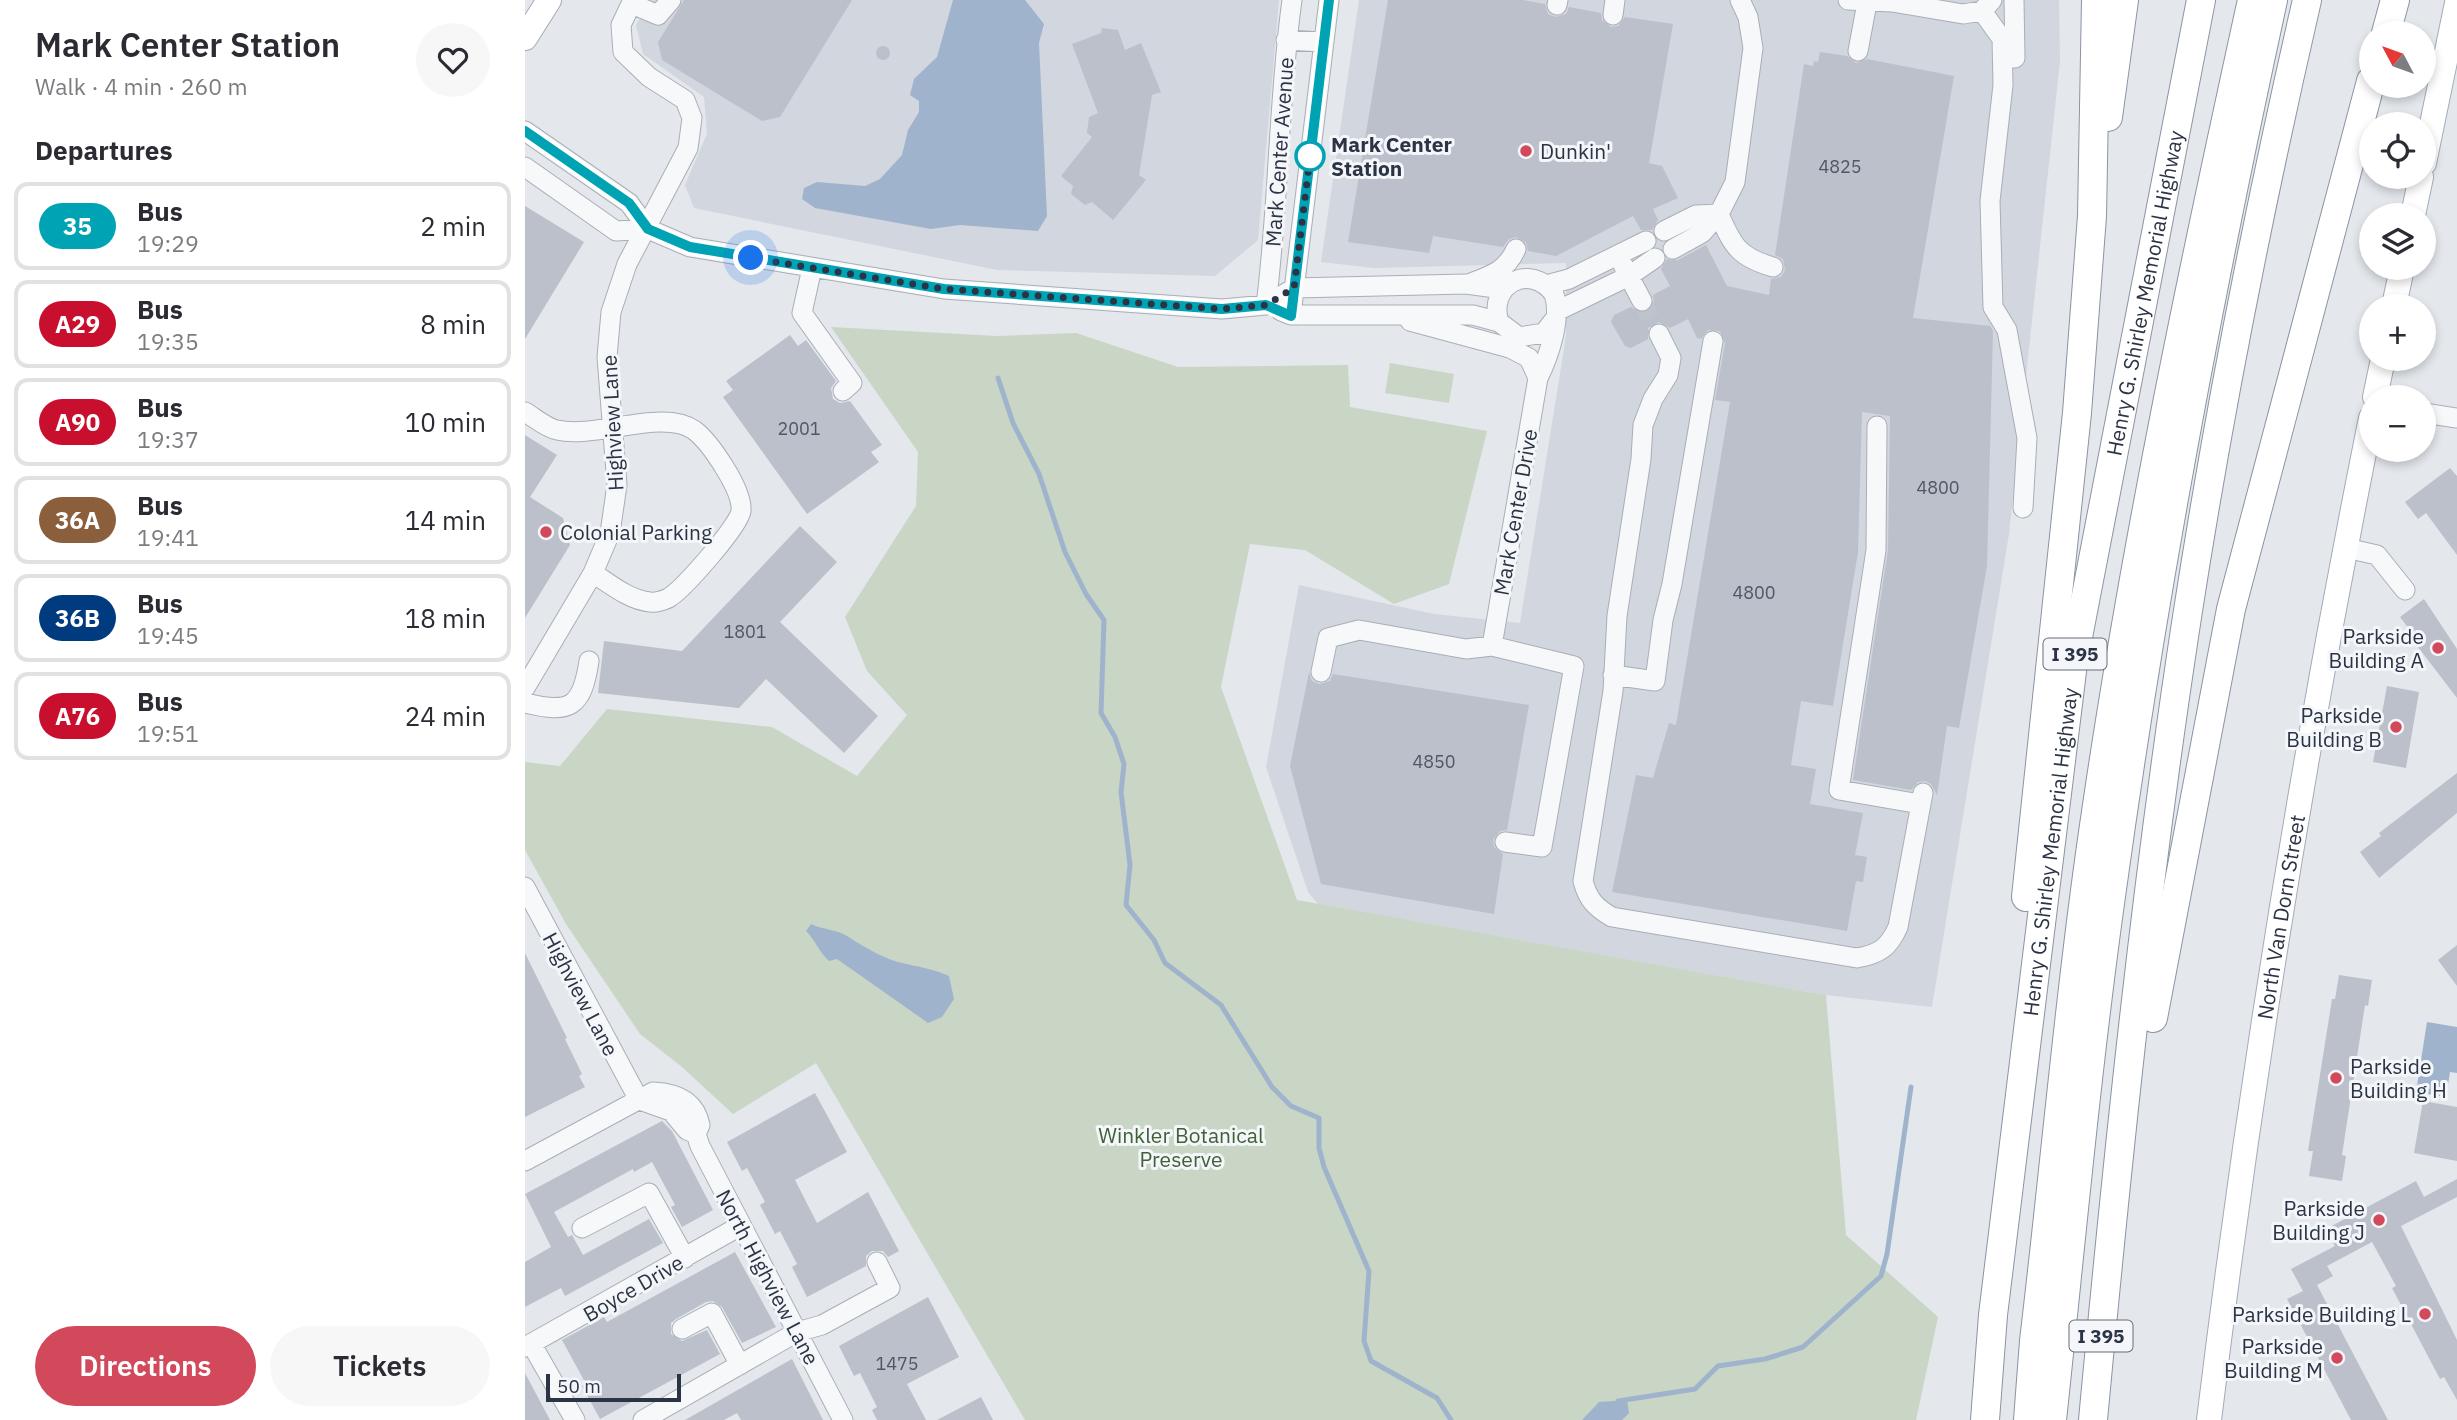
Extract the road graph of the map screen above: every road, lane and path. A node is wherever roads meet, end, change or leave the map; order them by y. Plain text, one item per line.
1 (549, 0) edge
2 (671, 0) edge
3 (1292, 0) edge
4 (1329, 0) edge
5 (1740, 0) edge
6 (2014, 0) edge
7 (2096, 0) edge
8 (2124, 0) edge
9 (2201, 0) edge
10 (2252, 0) edge
11 (2273, 0) edge
12 (2307, 0) edge
13 (2395, 0) edge
14 (1857, 1) edge
15 (633, 2) edge
16 (2457, 3) edge
17 (1987, 5) edge
18 (2389, 21) edge
19 (525, 38) edge
20 (1286, 40) junction
21 (1323, 42) junction
22 (1858, 51) dead end
23 (2366, 98) edge
24 (2435, 112) edge
25 (525, 131) edge
26 (525, 167) edge
27 (1719, 214) junction
28 (2092, 216) junction
29 (1992, 228) junction
30 (648, 229) junction
31 (1664, 231) dead end
32 (1673, 249) dead end
33 (1618, 254) junction
34 (1773, 267) dead end
35 (812, 268) junction
36 (1629, 276) junction
37 (1540, 282) junction
38 (1467, 284) junction
39 (1294, 288) junction
40 (1503, 289) junction
41 (1642, 301) tunnel mouth
42 (1266, 305) junction
43 (1556, 315) junction
44 (1291, 316) junction
45 (1396, 316) junction
46 (1499, 322) junction
47 (1659, 334) tunnel mouth
48 (1713, 341) dead end
49 (1538, 378) junction
50 (843, 390) dead end
51 (525, 412) edge
52 (2436, 415) edge
53 (2457, 418) edge
54 (1877, 426) dead end
55 (615, 429) junction
56 (2363, 462) edge
57 (2023, 508) dead end
58 (2346, 548) junction
59 (593, 573) junction
60 (2406, 590) dead end
61 (1492, 646) junction
62 (589, 661) dead end
63 (1321, 672) dead end
64 (1613, 675) junction
65 (525, 688) edge
66 (525, 703) edge
67 (1505, 842) dead end
68 (525, 887) edge
69 (532, 918) edge
70 (639, 1100) junction
71 (525, 1160) edge
72 (740, 1226) junction
73 (582, 1228) dead end
74 (2109, 1251) junction
75 (685, 1258) junction
76 (877, 1262) dead end
77 (1993, 1315) junction
78 (682, 1329) dead end
79 (797, 1332) junction
80 (528, 1346) edge
81 (740, 1365) junction
82 (575, 1420) edge
83 (643, 1420) edge
84 (843, 1420) edge
85 (1985, 1420) edge
86 (2028, 1420) edge
87 (2052, 1420) edge
88 (2093, 1420) edge
89 (2209, 1420) edge

1 - 19 main road
2 - 15 street
3 - 20 street, Mark Center Avenue
4 - 21 street, Mark Center Avenue
5 - 27 street
6 - 29 street
7 - 28 highway
8 - 28 highway
9 - 77 highway, Henry G. Shirley Memorial Highway / I 395
10 - 86 highway
11 - 87 highway
12 - 74 highway, I 395
13 - 18 highway
14 - 17 street
14 - 22 street
15 - 30 street, Highview Lane
16 - 24 main road
17 - 29 street
20 - 21 street
20 - 42 street, Mark Center Avenue
21 - 39 street, Mark Center Avenue
23 - 74 highway
25 - 30 street
26 - 30 street
27 - 31 street
27 - 32 street
27 - 34 street
28 - 77 highway
29 - 57 street
30 - 35 street
30 - 55 street, Highview Lane
33 - 36 street
33 - 36 street
33 - 37 street
35 - 42 street
35 - 50 street
36 - 41 street
36 - 43 street
37 - 38 street
37 - 40 street
37 - 43 street
38 - 39 street
38 - 40 street
39 - 42 street
39 - 44 street, Mark Center Avenue
40 - 46 street
42 - 44 street
43 - 46 street
43 - 49 street, Mark Center Drive
44 - 45 street
45 - 46 street
45 - 49 street
47 - 64 street
48 - 64 street
49 - 61 street, Mark Center Drive
51 - 55 street
52 - 53 street
54 - 64 street
55 - 59 street, Highview Lane
55 - 59 street
56 - 58 main road, North Van Dorn Street
58 - 60 street
58 - 89 main road, North Van Dorn Street
59 - 65 street, Highview Lane
61 - 63 street
61 - 67 street
62 - 66 street
68 - 69 street, Highview Lane
69 - 70 street, Highview Lane
70 - 71 street
70 - 72 street, North Highview Lane
72 - 75 street, Boyce Drive
72 - 79 street, North Highview Lane
73 - 75 street
74 - 88 highway, I 395
75 - 80 street, Boyce Drive
76 - 79 street
77 - 85 highway, Henry G. Shirley Memorial Highway / I 395
78 - 81 street
79 - 81 street
79 - 84 street, North Highview Lane
80 - 82 street
81 - 83 street

